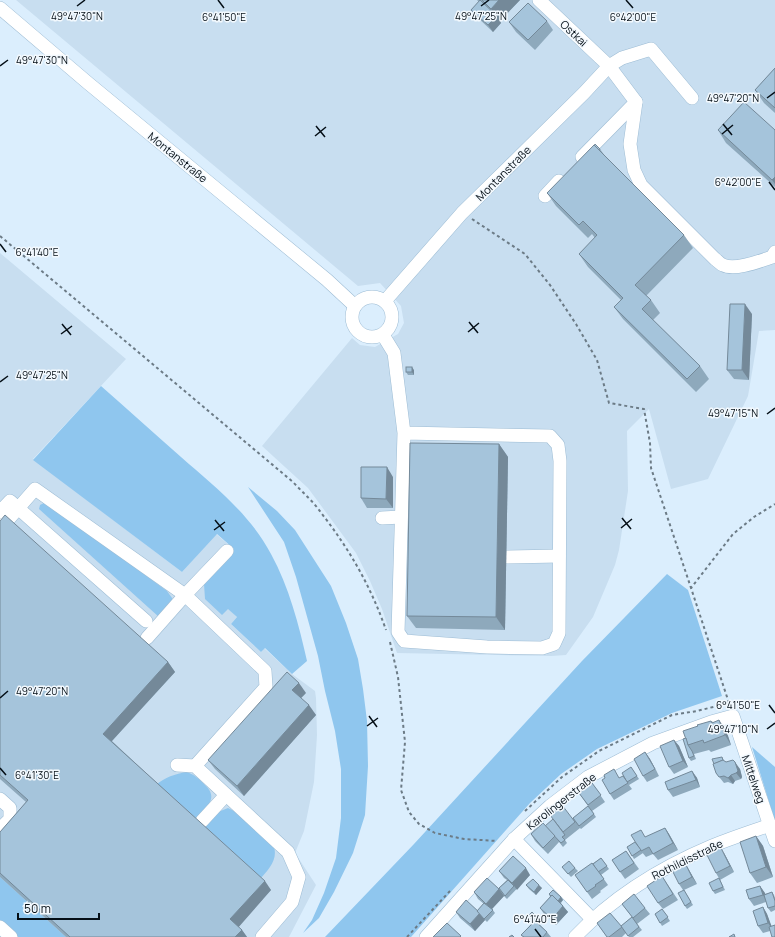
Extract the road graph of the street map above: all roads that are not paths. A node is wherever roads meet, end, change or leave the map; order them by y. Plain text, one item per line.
1 (539, 0) edge
2 (0, 8) edge
3 (610, 66) junction
4 (692, 98) dead end
5 (636, 102) junction
6 (545, 196) dead end
7 (775, 252) edge
8 (385, 301) junction
9 (355, 306) junction
10 (383, 335) junction
11 (404, 433) junction
12 (18, 508) junction
13 (0, 512) edge
14 (401, 516) junction
15 (382, 518) dead end
16 (0, 528) edge
17 (227, 551) dead end
18 (559, 556) junction
19 (507, 557) dead end
20 (185, 595) junction
21 (146, 621) dead end
22 (147, 638) dead end
23 (733, 716) joint
24 (177, 765) dead end
25 (196, 766) junction
26 (226, 795) junction
27 (0, 799) edge
28 (202, 821) dead end
29 (770, 825) junction
30 (0, 829) edge
31 (514, 839) junction
32 (775, 841) edge
33 (592, 919) junction
34 (0, 928) edge
35 (11, 937) edge
36 (262, 937) edge
37 (426, 937) edge
38 (575, 937) edge

1 - 3 street, Ostkai
2 - 9 street, Montanstraße
3 - 4 street, Montanstraße
3 - 5 street, Ostkai
3 - 8 street, Montanstraße
5 - 6 street
5 - 7 street
8 - 9 street
8 - 10 street
9 - 10 street
10 - 11 street
11 - 14 street
11 - 18 street
12 - 13 street
12 - 16 street
12 - 20 street
12 - 21 street
14 - 15 street
14 - 18 street
17 - 20 street
18 - 19 street
20 - 22 street
20 - 25 street
23 - 29 street, Mittelweg
23 - 31 street, Karolingerstraße
24 - 25 street
25 - 26 street
26 - 28 street
26 - 36 street
27 - 30 street
29 - 32 street, Mittelweg
29 - 33 street, Rothildisstraße
31 - 33 street
31 - 37 street, Karolingerstraße
33 - 38 street, Rothildisstraße
34 - 35 street

